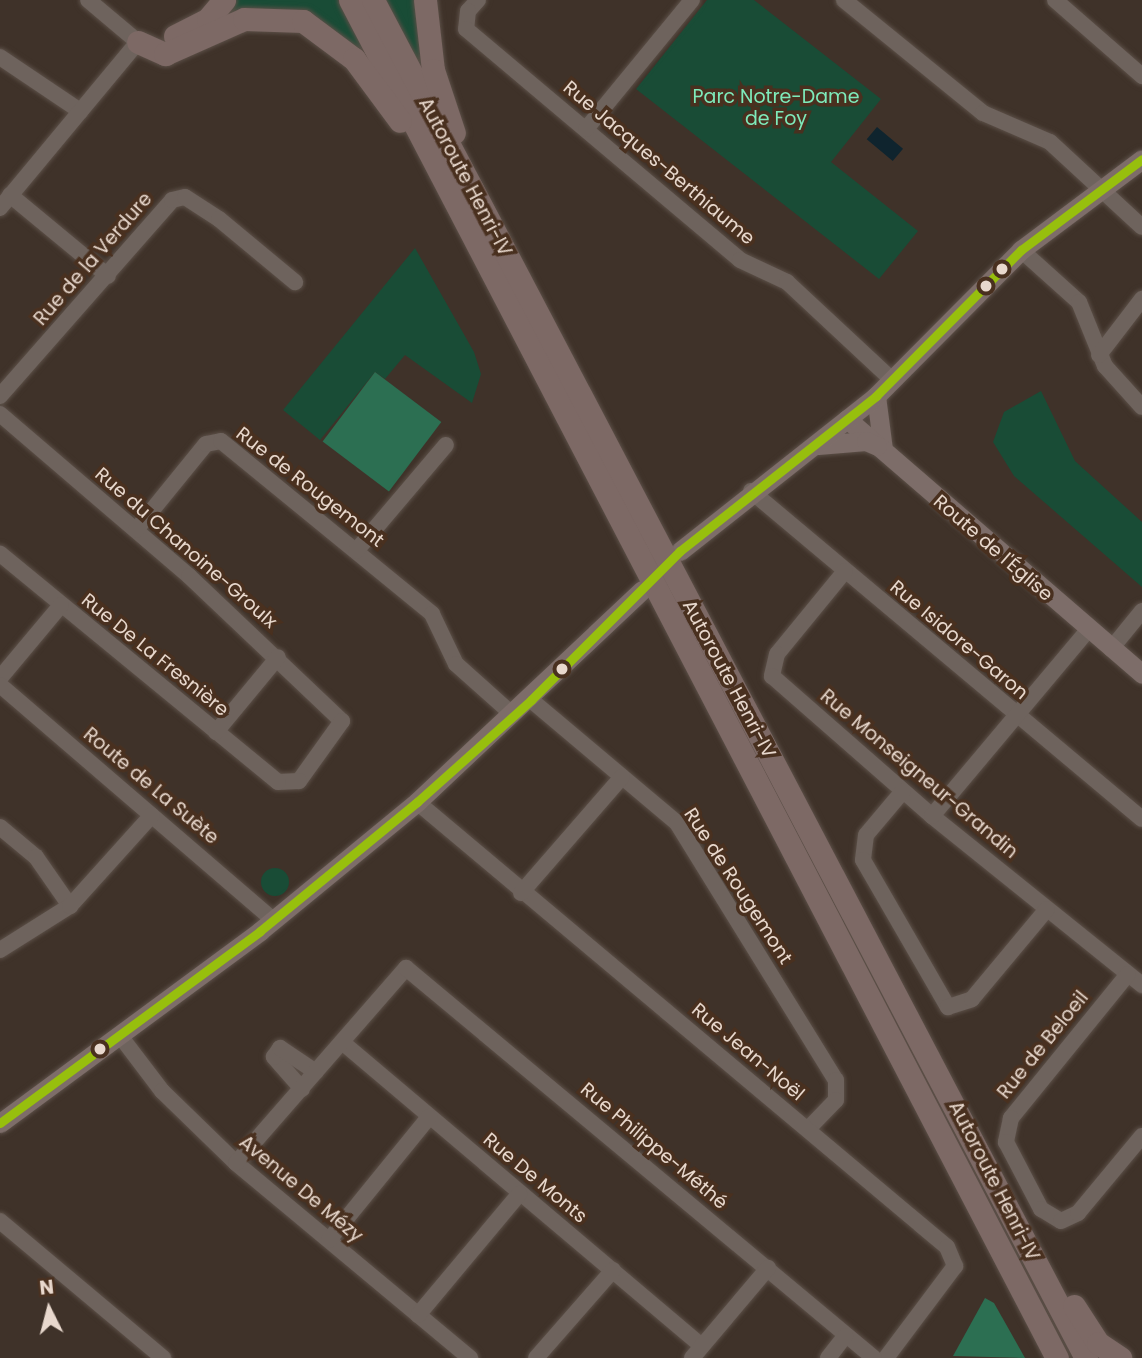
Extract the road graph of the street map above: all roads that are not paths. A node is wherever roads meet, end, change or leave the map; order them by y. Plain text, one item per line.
1 (88, 0) edge
2 (224, 0) edge
3 (350, 0) edge
4 (373, 0) edge
5 (425, 0) edge
6 (478, 0) edge
7 (692, 0) edge
8 (844, 0) edge
9 (1055, 0) edge
10 (138, 42) junction
11 (0, 57) edge
12 (1142, 76) edge
13 (80, 111) junction
14 (586, 129) junction
15 (1142, 159) edge
16 (432, 160) junction
17 (470, 186) junction
18 (1103, 186) junction
19 (10, 195) junction
20 (0, 208) edge
21 (1142, 227) edge
22 (1021, 250) junction
23 (107, 276) junction
24 (295, 282) dead end
25 (1142, 299) edge
26 (1100, 355) junction
27 (892, 380) junction
28 (0, 396) edge
29 (876, 396) junction
30 (1142, 407) edge
31 (0, 414) edge
32 (847, 419) junction
33 (446, 445) dead end
34 (810, 447) junction
35 (884, 450) junction
36 (751, 491) junction
37 (136, 530) junction
38 (356, 551) junction
39 (680, 551) dead end
40 (0, 554) edge
41 (845, 571) junction
42 (642, 590) dead end
43 (61, 605) junction
44 (1142, 611) edge
45 (1087, 631) junction
46 (1111, 649) junction
47 (278, 657) junction
48 (1142, 674) edge
49 (0, 678) edge
50 (0, 685) edge
51 (531, 700) junction
52 (513, 715) junction
53 (1017, 716) junction
54 (216, 732) junction
55 (622, 777) junction
56 (285, 785) joint
57 (903, 791) junction
58 (417, 802) junction
59 (152, 815) junction
60 (932, 816) junction
61 (1142, 819) edge
62 (0, 827) edge
63 (522, 893) junction
64 (70, 906) junction
65 (1047, 909) junction
66 (274, 920) junction
67 (0, 950) edge
68 (1128, 974) junction
69 (1142, 985) edge
70 (121, 1037) junction
71 (341, 1042) junction
72 (316, 1072) junction
73 (302, 1088) junction
74 (429, 1117) junction
75 (0, 1123) edge
76 (808, 1129) junction
77 (1142, 1136) edge
78 (236, 1163) junction
79 (519, 1194) junction
80 (1009, 1209) junction
81 (0, 1221) edge
82 (329, 1240) junction
83 (768, 1268) junction
84 (613, 1270) junction
85 (418, 1315) junction
86 (845, 1336) junction
87 (697, 1352) edge
88 (163, 1358) edge
89 (470, 1358) edge
90 (536, 1358) edge
91 (828, 1358) edge
92 (874, 1358) edge
93 (886, 1358) edge
94 (1057, 1358) edge
95 (1086, 1358) edge
96 (1120, 1358) edge

1 - 10 street
2 - 10 highway
3 - 16 highway, Autoroute Henri-IV
4 - 17 highway, Autoroute Henri-IV
5 - 17 highway
6 - 14 street, Rue Jacques-Berthiaume
7 - 14 street
8 - 18 street
9 - 12 street
10 - 13 street
10 - 16 highway
11 - 13 street
13 - 19 street
14 - 27 street, Rue Jacques-Berthiaume
15 - 18 main road
16 - 94 highway, Autoroute Henri-IV
17 - 80 highway, Autoroute Henri-IV
18 - 21 street
18 - 22 main road
19 - 20 street
19 - 23 street
22 - 26 street
22 - 27 main road
23 - 24 street, Rue de la Verdure
23 - 28 street, Rue de la Verdure
25 - 26 street
26 - 30 street
27 - 29 main road
29 - 32 main road
29 - 35 main road
31 - 37 street, Rue du Chanoine-Groulx
32 - 34 main road
32 - 35 main road, Route de l'Église
33 - 38 street
34 - 35 main road
34 - 36 main road
35 - 45 main road, Route de l'Église
36 - 39 main road
36 - 41 street, Rue Isidore-Garon
37 - 38 street, Rue de Rougemont
37 - 47 street, Rue du Chanoine-Groulx
38 - 52 street, Rue de Rougemont
40 - 43 street, Rue De La Fresnière
41 - 53 street, Rue Isidore-Garon
41 - 57 street, Rue Monseigneur-Grandin
42 - 51 main road
43 - 49 street
43 - 54 street, Rue De La Fresnière
44 - 46 street
45 - 46 main road, Route de l'Église
45 - 53 street
46 - 48 main road, Route de l'Église
47 - 54 street
47 - 56 street, Rue du Chanoine-Groulx
50 - 59 street, Route de La Suète
51 - 52 main road
51 - 55 street, Rue de Rougemont
52 - 58 main road
53 - 60 street
53 - 61 street, Rue Isidore-Garon
54 - 56 street, Rue De La Fresnière
55 - 63 street
55 - 76 street, Rue de Rougemont
57 - 60 street, Rue Monseigneur-Grandin
57 - 65 street
58 - 63 street, Rue Jean-Noël
58 - 66 main road
59 - 64 street
59 - 66 street, Route de La Suète
60 - 65 street, Rue Monseigneur-Grandin
62 - 64 street
63 - 76 street, Rue Jean-Noël
64 - 67 street
65 - 68 street, Rue Monseigneur-Grandin
66 - 70 main road
68 - 69 street, Rue Monseigneur-Grandin
68 - 77 street, Rue de Beloeil
70 - 75 main road
70 - 78 street, Avenue De Mézy
71 - 72 street
71 - 74 street, Rue De Monts
71 - 83 street, Rue Philippe-Méthé
72 - 73 street
72 - 73 street
73 - 78 street
74 - 79 street, Rue De Monts
74 - 82 street
76 - 93 street, Rue Jean-Noël
78 - 82 street, Avenue De Mézy
79 - 84 street, Rue De Monts
79 - 85 street
80 - 95 highway, Autoroute Henri-IV
80 - 96 highway
81 - 88 street
82 - 85 street, Avenue De Mézy
83 - 86 street, Rue Philippe-Méthé
83 - 87 street
84 - 87 street, Rue De Monts
84 - 90 street
85 - 89 street, Avenue De Mézy
86 - 91 street
86 - 92 street, Rue Philippe-Méthé

